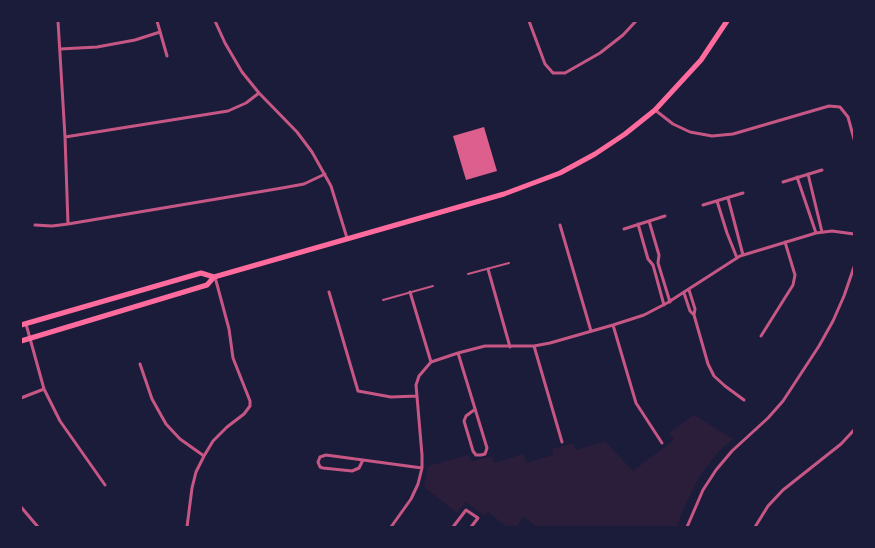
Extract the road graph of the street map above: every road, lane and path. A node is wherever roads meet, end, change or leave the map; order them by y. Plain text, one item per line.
1 (58, 21) edge
2 (157, 21) edge
3 (215, 21) edge
4 (529, 21) edge
5 (636, 21) edge
6 (727, 21) edge
7 (160, 32) junction
8 (60, 50) junction
9 (167, 56) dead end
10 (259, 94) junction
11 (655, 110) junction
12 (66, 137) junction
13 (854, 139) edge
14 (822, 170) dead end
15 (325, 174) junction
16 (808, 174) junction
17 (797, 178) junction
18 (783, 182) dead end
19 (743, 194) dead end
20 (728, 198) junction
21 (717, 201) junction
22 (703, 205) dead end
23 (814, 206) junction
24 (808, 208) junction
25 (665, 216) dead end
26 (649, 221) junction
27 (68, 224) junction
28 (638, 224) junction
29 (35, 225) dead end
30 (560, 225) dead end
31 (624, 229) dead end
32 (822, 232) junction
33 (816, 233) junction
34 (737, 234) junction
35 (854, 234) edge
36 (729, 237) junction
37 (347, 238) junction
38 (785, 242) junction
39 (743, 255) junction
40 (736, 258) junction
41 (509, 263) dead end
42 (658, 264) junction
43 (653, 265) junction
44 (854, 267) edge
45 (488, 269) junction
46 (468, 274) dead end
47 (214, 277) junction
48 (433, 286) dead end
49 (689, 290) junction
50 (329, 292) dead end
51 (410, 292) junction
52 (684, 293) junction
53 (383, 300) dead end
54 (670, 302) junction
55 (664, 305) junction
56 (694, 315) junction
57 (23, 324) edge
58 (612, 325) junction
59 (591, 331) junction
60 (761, 336) dead end
61 (30, 338) junction
62 (21, 341) edge
63 (510, 346) junction
64 (534, 346) junction
65 (458, 353) junction
66 (431, 362) junction
67 (140, 364) dead end
68 (44, 389) junction
69 (417, 396) junction
70 (21, 398) edge
71 (744, 400) dead end
72 (474, 410) junction
73 (854, 430) edge
74 (562, 442) dead end
75 (662, 443) dead end
76 (204, 456) junction
77 (363, 460) junction
78 (422, 468) junction
79 (105, 485) dead end
80 (21, 507) edge
81 (38, 527) edge
82 (187, 527) edge
83 (391, 527) edge
84 (453, 527) edge
85 (471, 527) edge
86 (687, 527) edge
87 (755, 527) edge

1 - 8 street
2 - 7 street
3 - 10 street
4 - 5 street
6 - 11 main road
7 - 8 street
7 - 9 street
8 - 12 street
10 - 12 street
10 - 15 street
11 - 13 street
11 - 37 main road
12 - 27 street
14 - 16 street
15 - 27 street
15 - 37 street
16 - 17 street
16 - 23 street
17 - 18 street
17 - 24 street
19 - 20 street
20 - 21 street
20 - 34 street
21 - 22 street
21 - 36 street
23 - 24 street
23 - 32 street
24 - 33 street
25 - 26 street
26 - 28 street
26 - 42 street
27 - 29 street
28 - 31 street
28 - 43 street
30 - 59 street
32 - 33 street
32 - 35 street
33 - 38 street
34 - 36 street
34 - 39 street
36 - 40 street
37 - 47 main road
38 - 39 street
38 - 60 street
39 - 40 street
40 - 49 street
41 - 45 lane
42 - 43 street
42 - 54 street
43 - 55 street
44 - 86 street
45 - 46 lane
45 - 63 street
47 - 57 main road
47 - 61 main road
47 - 76 street
48 - 51 lane
49 - 52 street
49 - 56 street
50 - 69 street
51 - 53 lane
51 - 66 street
52 - 54 street
52 - 56 street
54 - 55 street
55 - 58 street
56 - 71 street
57 - 61 street
58 - 59 street
58 - 75 street
59 - 64 street
61 - 62 main road
61 - 68 street
63 - 64 street
63 - 65 street
64 - 74 street
65 - 66 street
65 - 72 street
66 - 69 street
67 - 76 street
68 - 70 street
68 - 79 street
69 - 78 street
72 - 72 street
73 - 87 street
76 - 82 street
77 - 77 street
77 - 78 street
78 - 83 street
80 - 81 street
84 - 85 street

